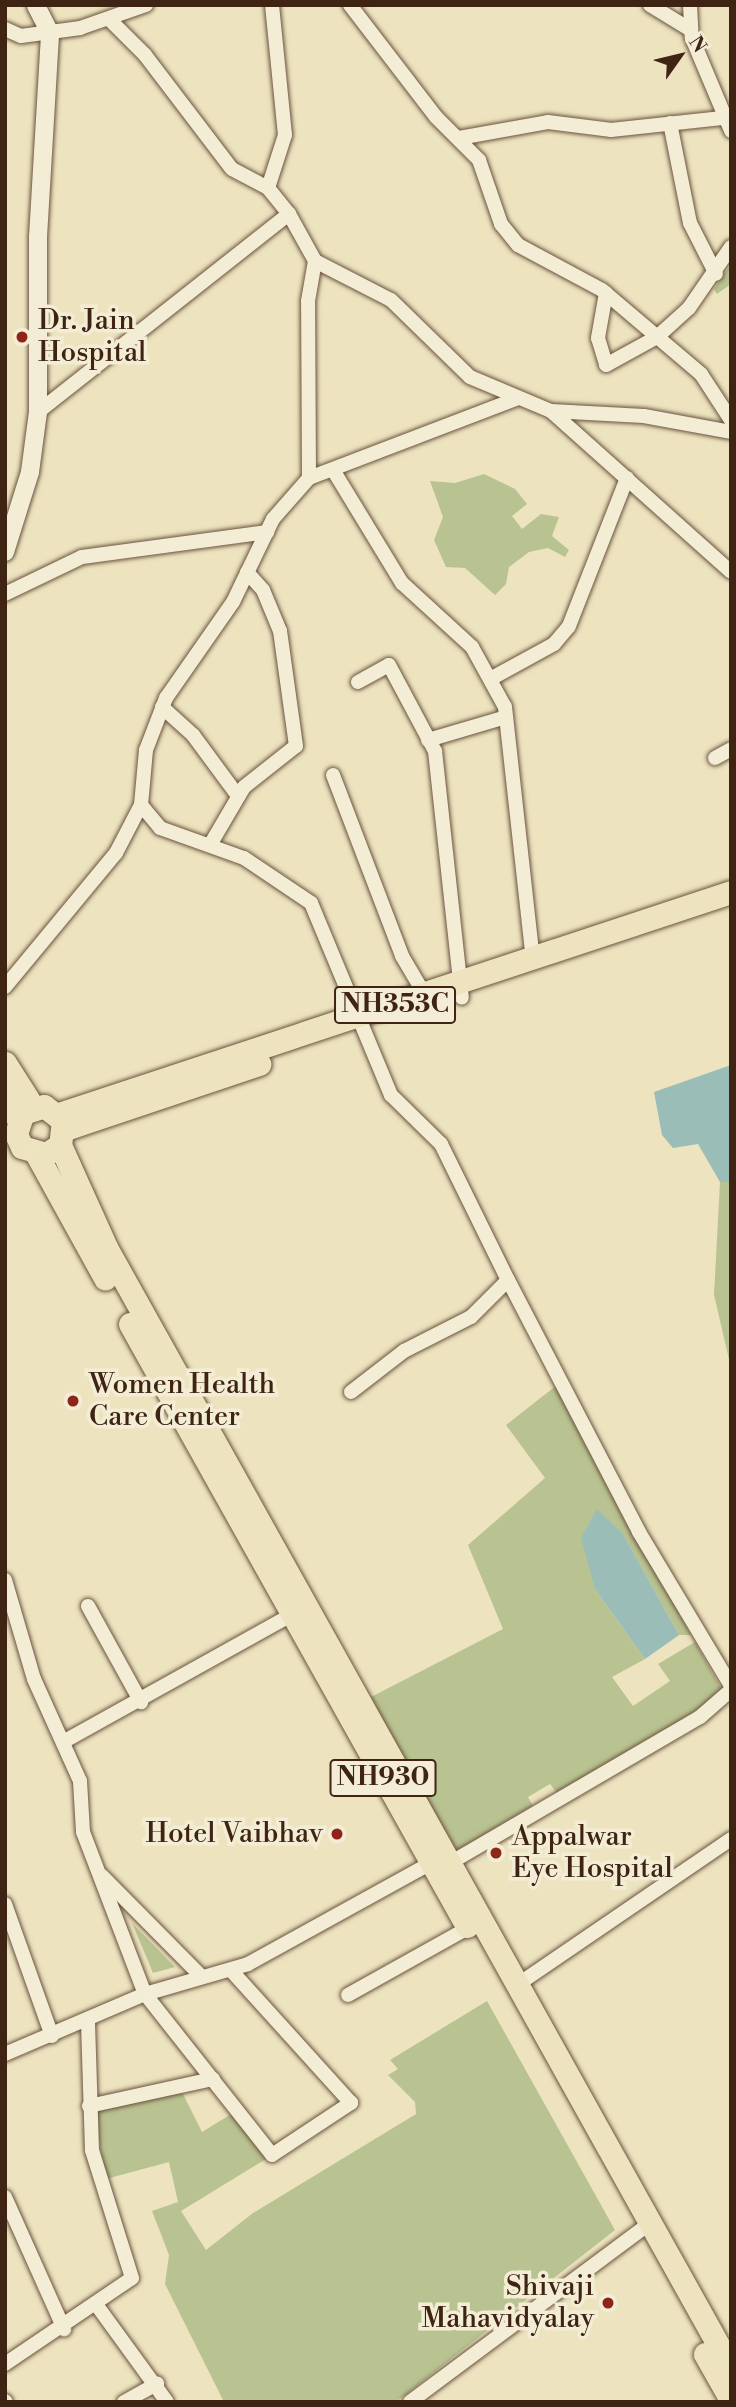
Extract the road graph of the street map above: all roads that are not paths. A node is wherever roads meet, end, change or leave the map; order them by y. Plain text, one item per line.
1 (36, 5) edge
2 (146, 5) edge
3 (272, 5) edge
4 (350, 5) edge
5 (650, 5) edge
6 (690, 5) edge
7 (109, 19) junction
8 (5, 29) edge
9 (691, 30) junction
10 (50, 33) junction
11 (730, 121) edge
12 (670, 123) junction
13 (459, 138) junction
14 (268, 188) junction
15 (289, 214) junction
16 (731, 247) edge
17 (315, 261) junction
18 (716, 274) junction
19 (606, 293) junction
20 (657, 337) junction
21 (516, 399) junction
22 (551, 411) junction
23 (38, 412) junction
24 (731, 420) edge
25 (731, 432) edge
26 (335, 473) junction
27 (309, 478) junction
28 (627, 478) junction
29 (267, 531) junction
30 (5, 552) edge
31 (247, 572) junction
32 (731, 572) edge
33 (5, 594) edge
34 (492, 678) junction
35 (358, 682) dead end
36 (162, 706) junction
37 (506, 717) junction
38 (428, 740) junction
39 (731, 749) edge
40 (715, 758) dead end
41 (333, 775) dead end
42 (238, 796) junction
43 (141, 806) junction
44 (210, 845) junction
45 (731, 892) edge
46 (731, 908) edge
47 (533, 960) junction
48 (5, 987) edge
49 (461, 991) junction
50 (425, 995) junction
51 (360, 1023) junction
52 (5, 1063) edge
53 (5, 1096) edge
54 (61, 1129) junction
55 (20, 1134) edge
56 (508, 1280) junction
57 (351, 1392) dead end
58 (5, 1580) edge
59 (88, 1606) dead end
60 (291, 1615) junction
61 (731, 1688) edge
62 (141, 1702) junction
63 (63, 1742) junction
64 (731, 1839) edge
65 (440, 1863) junction
66 (99, 1872) junction
67 (5, 1904) edge
68 (468, 1928) junction
69 (231, 1970) junction
70 (201, 1976) junction
71 (517, 1985) junction
72 (145, 1994) junction
73 (348, 1995) dead end
74 (88, 2020) junction
75 (52, 2036) junction
76 (5, 2054) edge
77 (214, 2079) junction
78 (89, 2106) junction
79 (5, 2197) edge
80 (643, 2227) junction
81 (98, 2307) junction
82 (64, 2329) junction
83 (5, 2364) edge
84 (731, 2368) edge
85 (157, 2384) junction
86 (731, 2400) edge
87 (124, 2402) edge
88 (167, 2402) edge
89 (410, 2402) edge

1 - 10 street
2 - 7 street
3 - 14 street
4 - 13 street
5 - 9 street
6 - 9 street
7 - 10 street
7 - 14 street
8 - 10 street
9 - 11 street
10 - 23 street
11 - 12 street
12 - 13 street
12 - 18 street
13 - 19 street
14 - 15 street
15 - 17 street
15 - 23 street
16 - 18 street
17 - 21 street
17 - 27 street
18 - 20 street
19 - 20 street
19 - 20 street
20 - 24 street
21 - 22 street
21 - 26 street
22 - 25 street
22 - 28 street
23 - 30 street
26 - 27 street
26 - 34 street
27 - 29 street
28 - 32 street
28 - 34 street
29 - 31 street
29 - 33 street
31 - 36 street
31 - 42 street
34 - 37 street
35 - 38 street
36 - 42 street
36 - 43 street
37 - 38 street
37 - 47 street
38 - 49 street
39 - 40 street
41 - 50 street
42 - 44 street
43 - 44 street
43 - 48 street
44 - 51 street
45 - 47 highway, NH353C
46 - 49 highway, NH353C
47 - 49 highway, NH353C
49 - 50 highway, NH353C
49 - 51 highway, NH353C
50 - 51 highway, NH353C
51 - 54 highway, NH353C
51 - 56 street
52 - 55 highway, NH930
53 - 55 highway, NH930
54 - 55 highway
54 - 55 highway
54 - 65 highway, NH930
55 - 60 highway, NH930
56 - 57 street
56 - 61 street
58 - 63 street
59 - 62 street
60 - 62 street
60 - 65 highway, NH930
61 - 65 street
62 - 63 street
63 - 66 street
64 - 71 street
65 - 68 highway, NH930
65 - 69 street
65 - 71 highway, NH930
66 - 70 street
66 - 72 street
67 - 75 street
68 - 73 street
68 - 80 highway, NH930
69 - 70 street
69 - 77 street
70 - 72 street
71 - 80 highway, NH930
72 - 74 street
72 - 77 street
74 - 75 street
74 - 78 street
75 - 76 street
77 - 78 street
78 - 81 street
79 - 82 street
80 - 84 highway, NH930
80 - 86 highway, NH930
80 - 89 street
81 - 82 street
81 - 85 street
82 - 83 street
85 - 87 street
85 - 88 street

